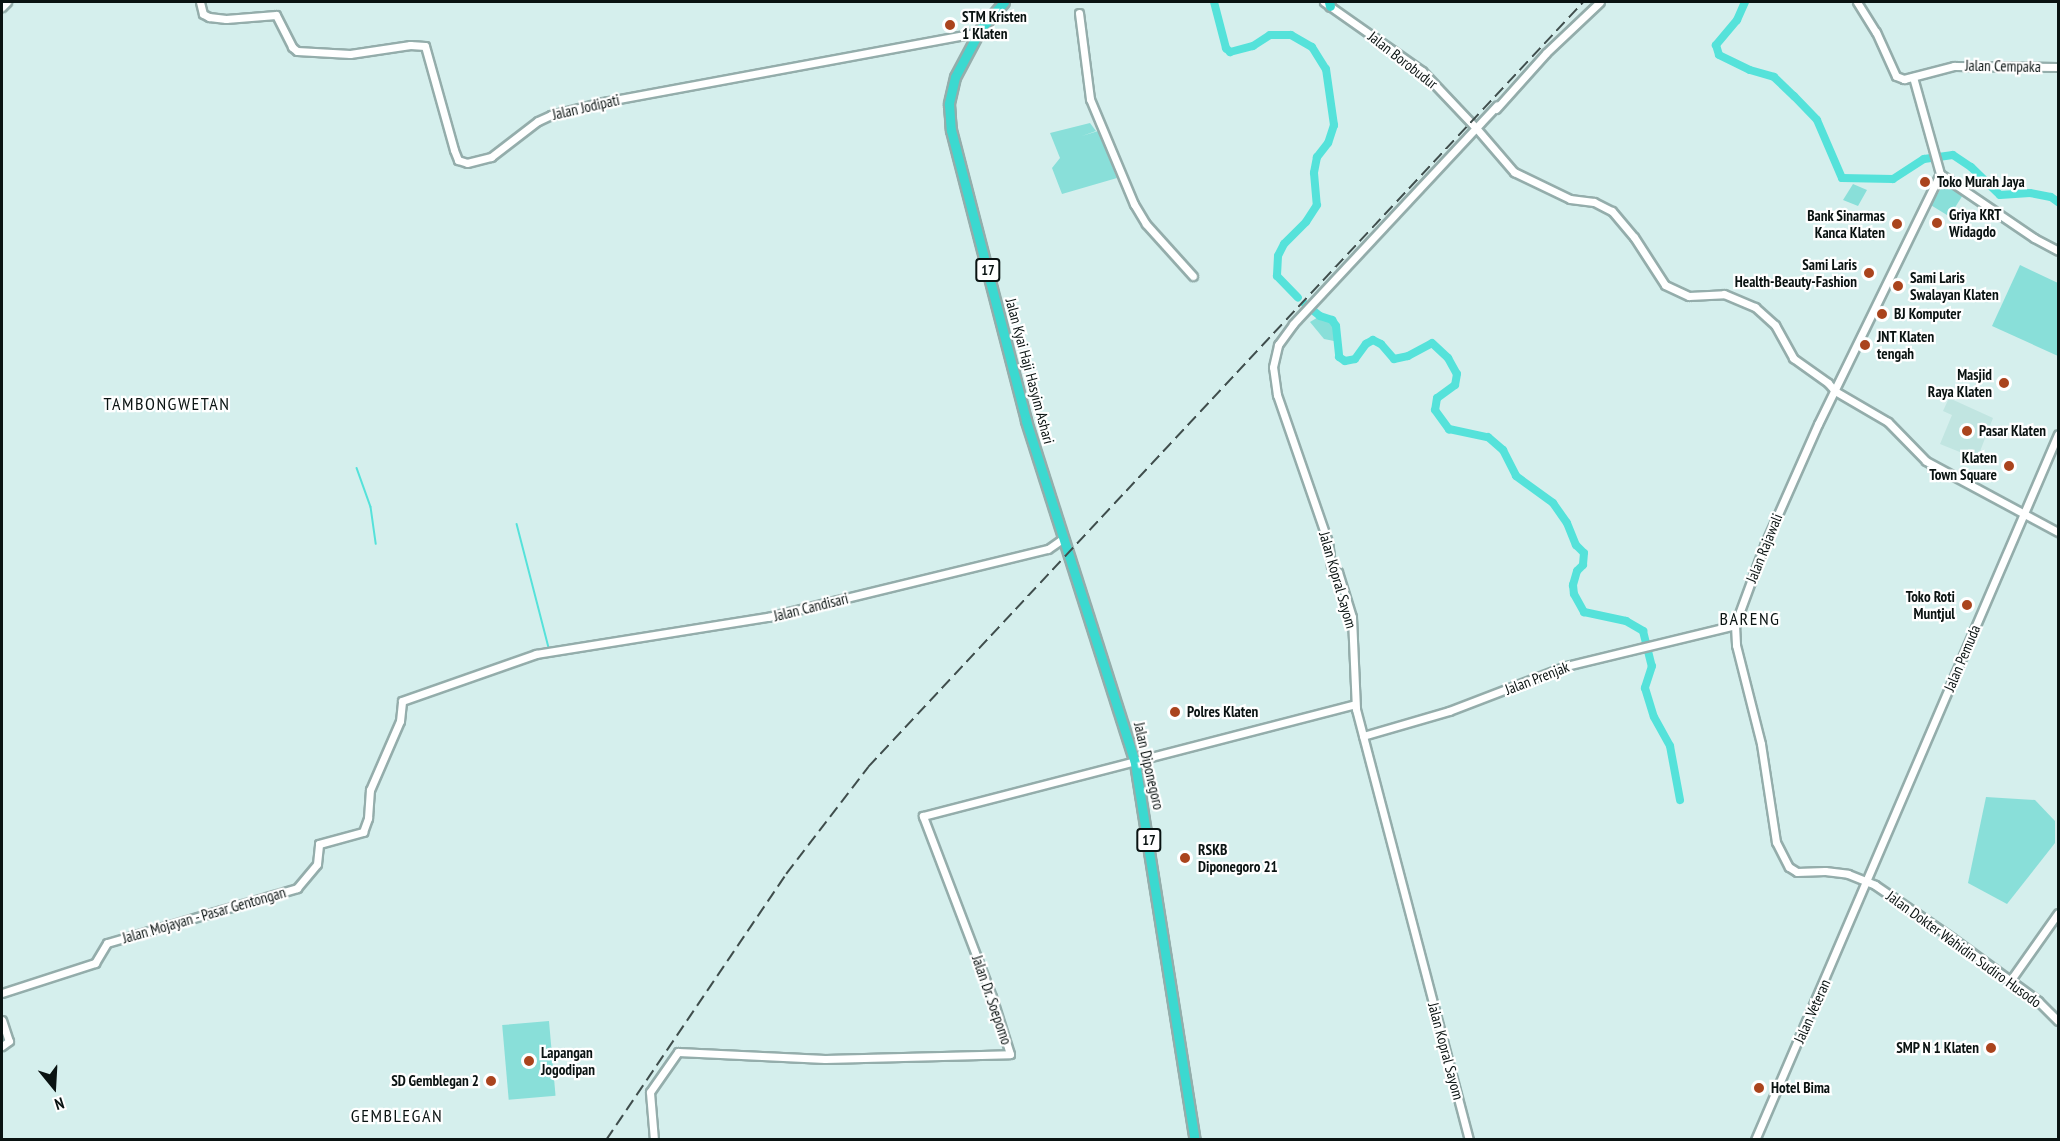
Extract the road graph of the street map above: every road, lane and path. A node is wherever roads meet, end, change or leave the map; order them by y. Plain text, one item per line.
1 (8, 2) edge
2 (200, 2) edge
3 (1004, 2) edge
4 (1600, 2) edge
5 (1857, 2) edge
6 (1328, 3) edge
7 (2, 7) edge
8 (1079, 13) dead end
9 (979, 32) junction
10 (2058, 67) edge
11 (1914, 77) junction
12 (1476, 128) junction
13 (1940, 174) junction
14 (2058, 251) edge
15 (1193, 276) dead end
16 (1835, 391) junction
17 (2058, 434) edge
18 (2024, 514) junction
19 (2058, 532) edge
20 (1064, 538) junction
21 (1068, 549) joint
22 (1735, 628) junction
23 (536, 654) joint
24 (1355, 704) junction
25 (1363, 735) junction
26 (1135, 763) junction
27 (1867, 882) junction
28 (2058, 913) edge
29 (2010, 981) junction
30 (2, 993) edge
31 (2, 1020) edge
32 (2058, 1021) edge
33 (2, 1046) edge
34 (654, 1140) edge
35 (1195, 1140) edge
36 (1469, 1140) edge
37 (1755, 1140) edge

1 - 7 street
2 - 9 street, Jalan Jodipati
3 - 9 highway, Jalan Kyai Haji Hasyim Ashari / 17
4 - 12 street, Jalan Kopral Sayom
5 - 11 street
6 - 12 street, Jalan Borobudur
8 - 15 street
9 - 20 highway, Jalan Kyai Haji Hasyim Ashari / 17
10 - 11 street, Jalan Cempaka
11 - 13 street
12 - 16 street, Jalan Borobudur
12 - 24 street, Jalan Kopral Sayom
13 - 14 street
13 - 16 street, Jalan Rajawali
16 - 18 street
16 - 22 street, Jalan Rajawali
17 - 18 street, Jalan Pemuda
18 - 19 street
18 - 27 street, Jalan Pemuda
20 - 21 highway, Jalan Kyai Haji Hasyim Ashari / 17
20 - 23 street, Jalan Candisari
21 - 26 highway, Jalan Diponegoro / 17
22 - 25 street, Jalan Prenjak
22 - 27 street
23 - 30 street, Jalan Mojayan - Pasar Gentongan
24 - 25 street, Jalan Kopral Sayom
24 - 26 street
25 - 36 street, Jalan Kopral Sayom
26 - 34 street, Jalan Dr. Soepomo
26 - 35 highway, Jalan Diponegoro / 17
27 - 29 street, Jalan Dokter Wahidin Sudiro Husodo
27 - 37 street, Jalan Veteran
28 - 29 street
29 - 32 street, Jalan Dokter Wahidin Sudiro Husodo
31 - 33 street

